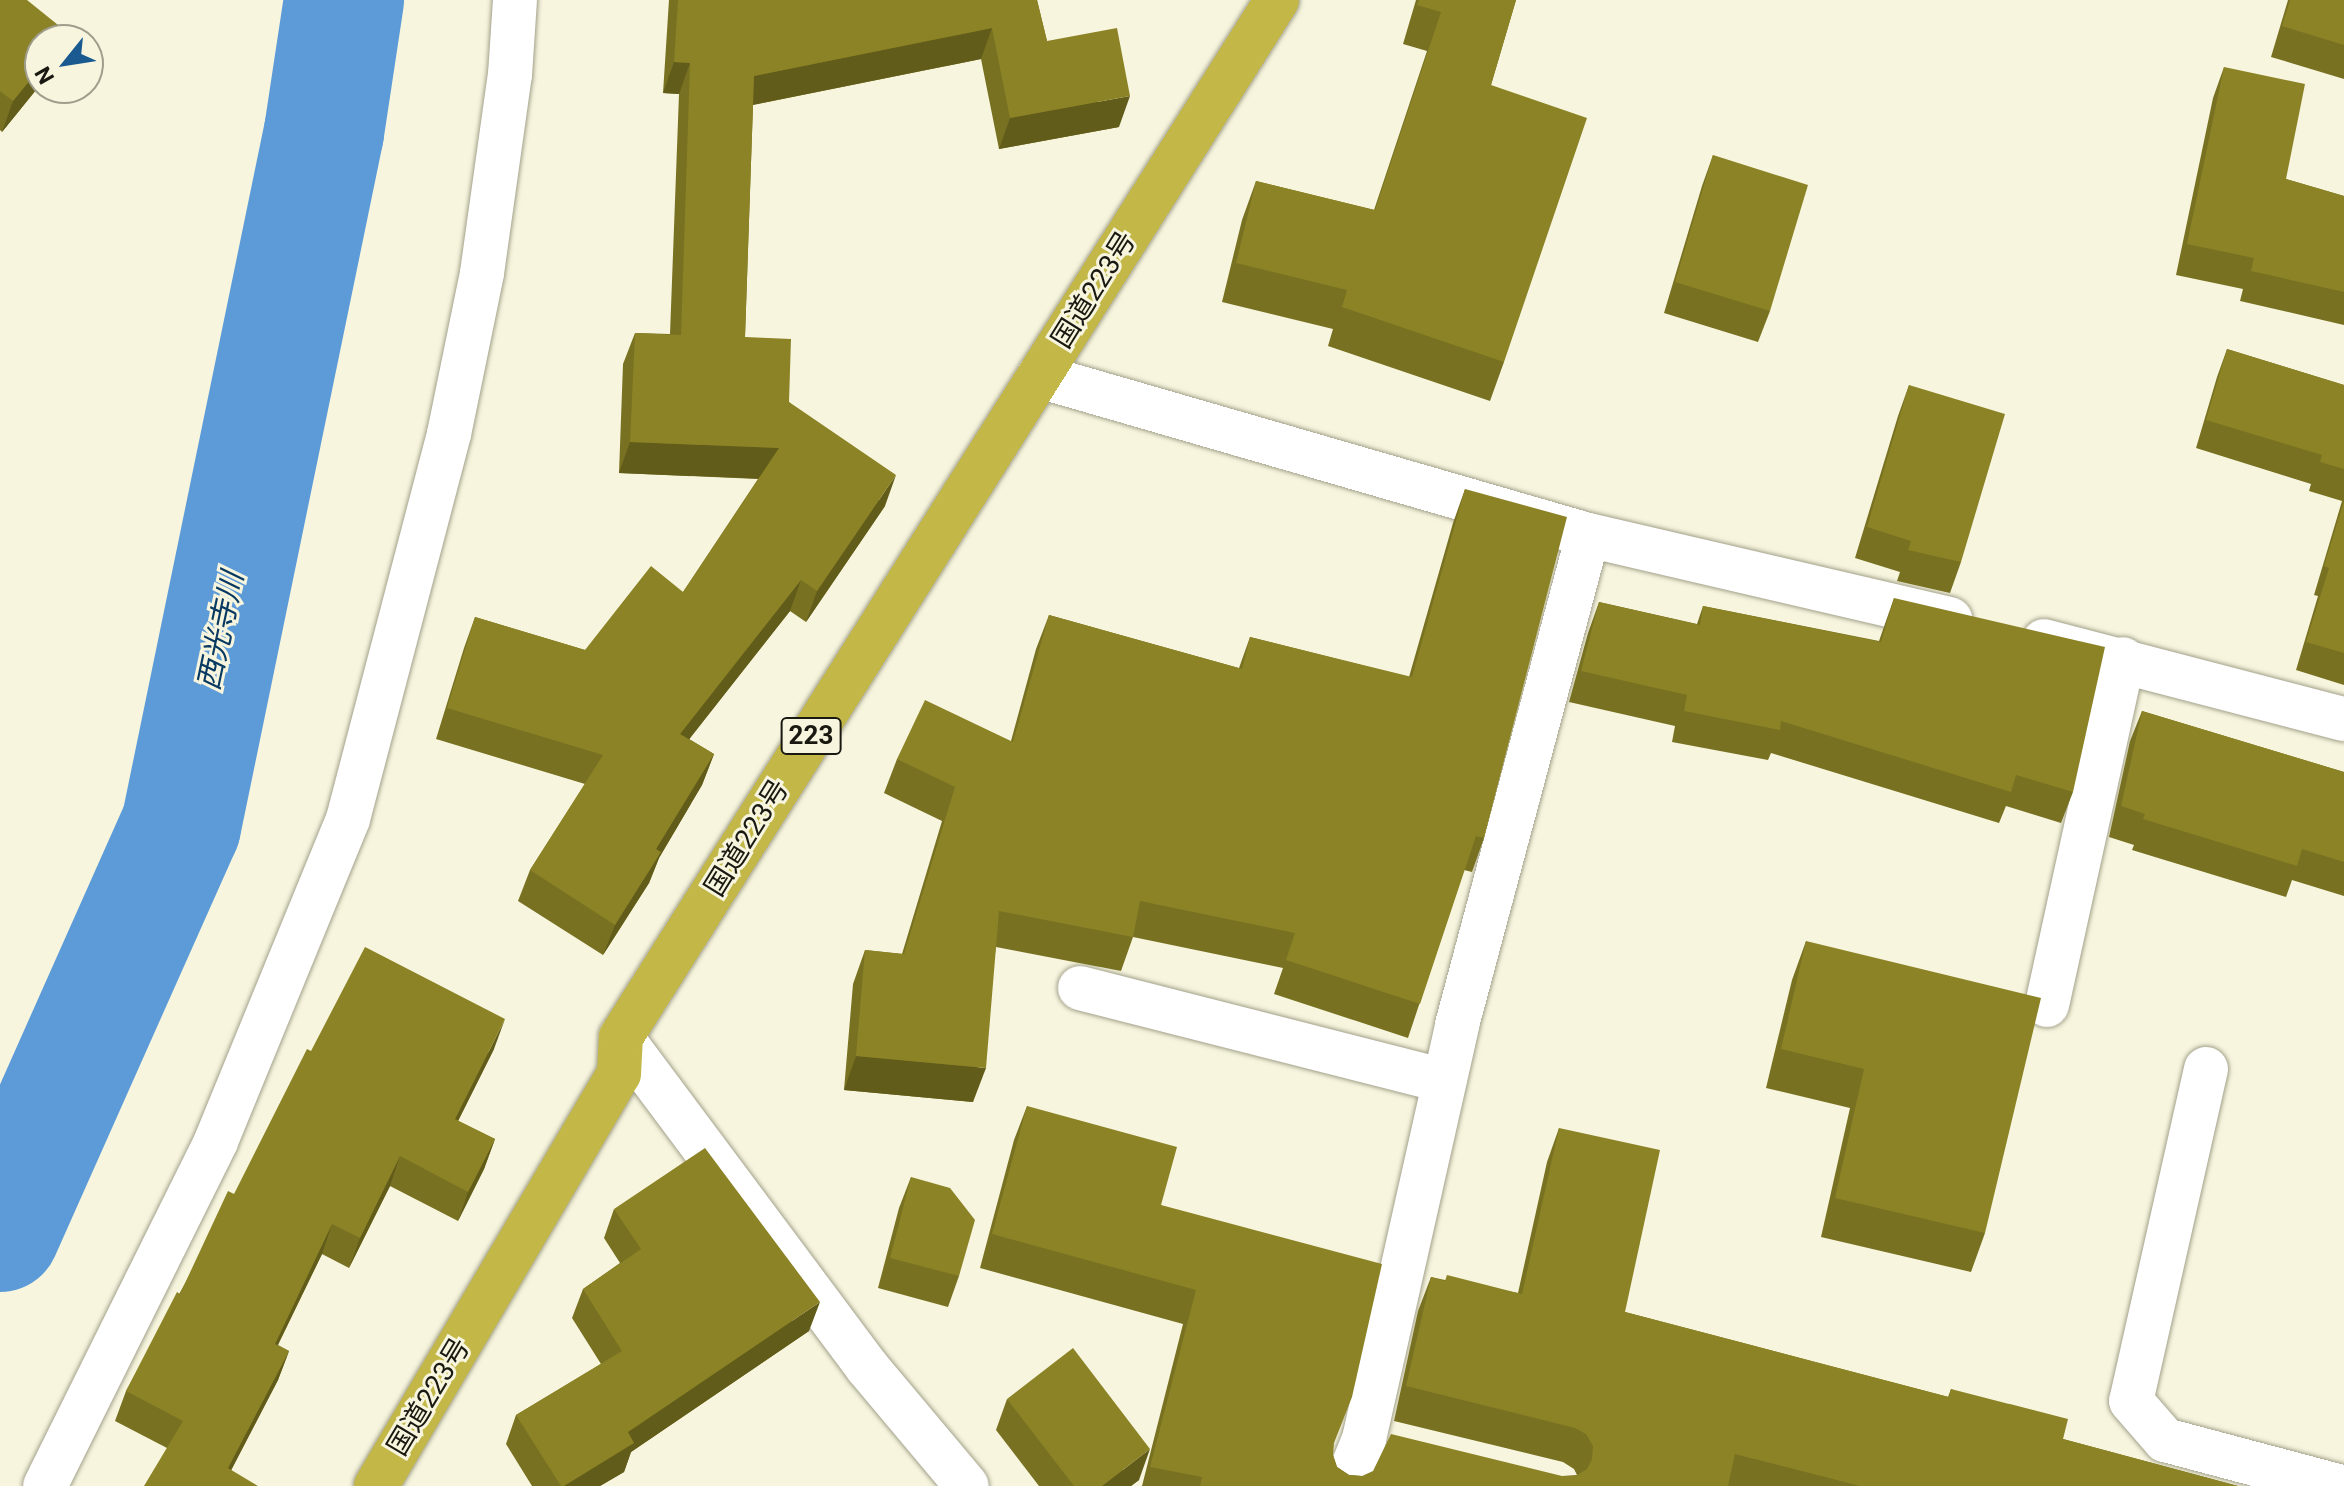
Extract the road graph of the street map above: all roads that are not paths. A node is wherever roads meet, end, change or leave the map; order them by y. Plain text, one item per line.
1 (515, 0) edge
2 (1277, 0) edge
3 (1039, 376) junction
4 (1588, 535) junction
5 (2123, 659) junction
6 (2344, 719) edge
7 (1080, 988) dead end
8 (2047, 1005) dead end
9 (621, 1037) junction
10 (2206, 1069) dead end
11 (1444, 1081) junction
12 (1364, 1439) junction
13 (1408, 1450) edge
14 (45, 1486) edge
15 (376, 1486) edge
16 (967, 1486) edge
17 (1345, 1486) edge
18 (2338, 1486) edge

1 - 14 street
2 - 3 highway, 国道223号 / 223
3 - 4 street
3 - 9 highway, 国道223号 / 223
4 - 5 street
4 - 11 street
5 - 6 street
5 - 8 street
7 - 11 street
9 - 15 highway, 国道223号 / 223
9 - 16 street
10 - 18 street
11 - 12 street
12 - 13 street
12 - 17 street

